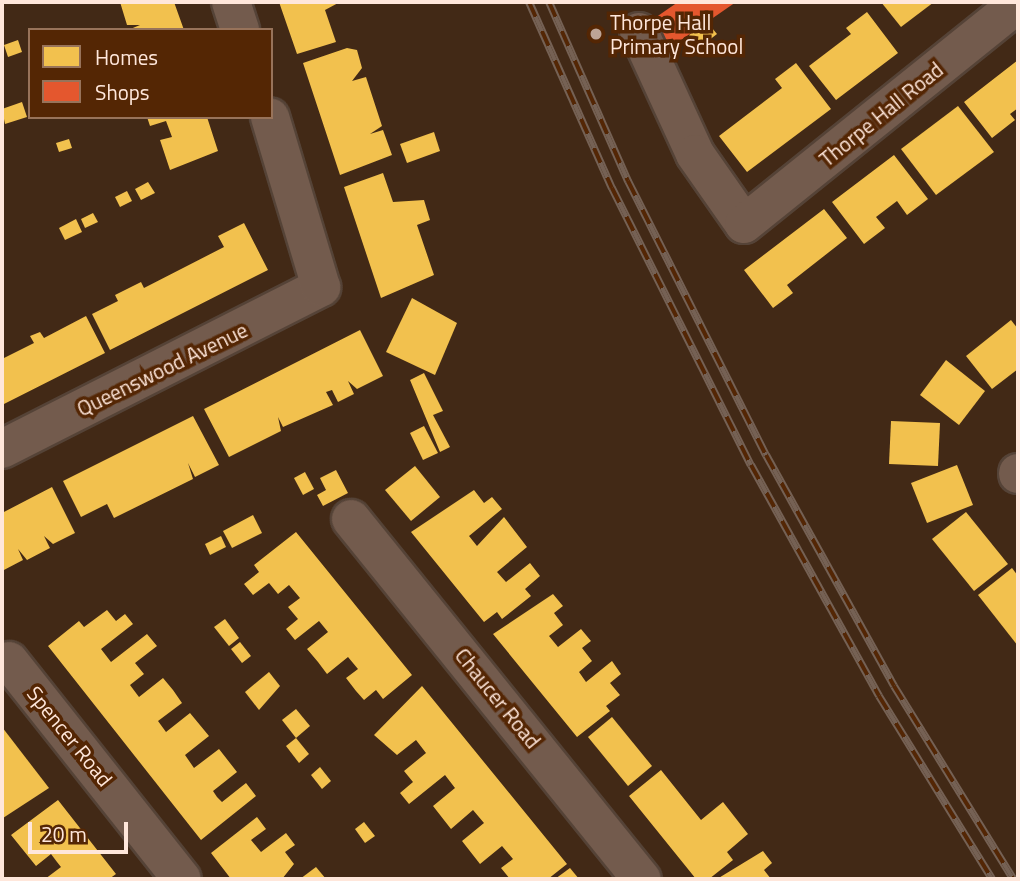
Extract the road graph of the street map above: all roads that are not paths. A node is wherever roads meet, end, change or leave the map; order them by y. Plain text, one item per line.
1 (231, 2) edge
2 (1018, 4) edge
3 (239, 28) edge
4 (639, 32) dead end
5 (271, 119) edge
6 (2, 449) edge
7 (351, 519) dead end
8 (9, 661) dead end
9 (182, 879) edge
10 (642, 879) edge

1 - 3 street
2 - 4 street, Thorpe Hall Road
5 - 6 street, Queenswood Avenue
7 - 10 street, Chaucer Road
8 - 9 street, Spencer Road

